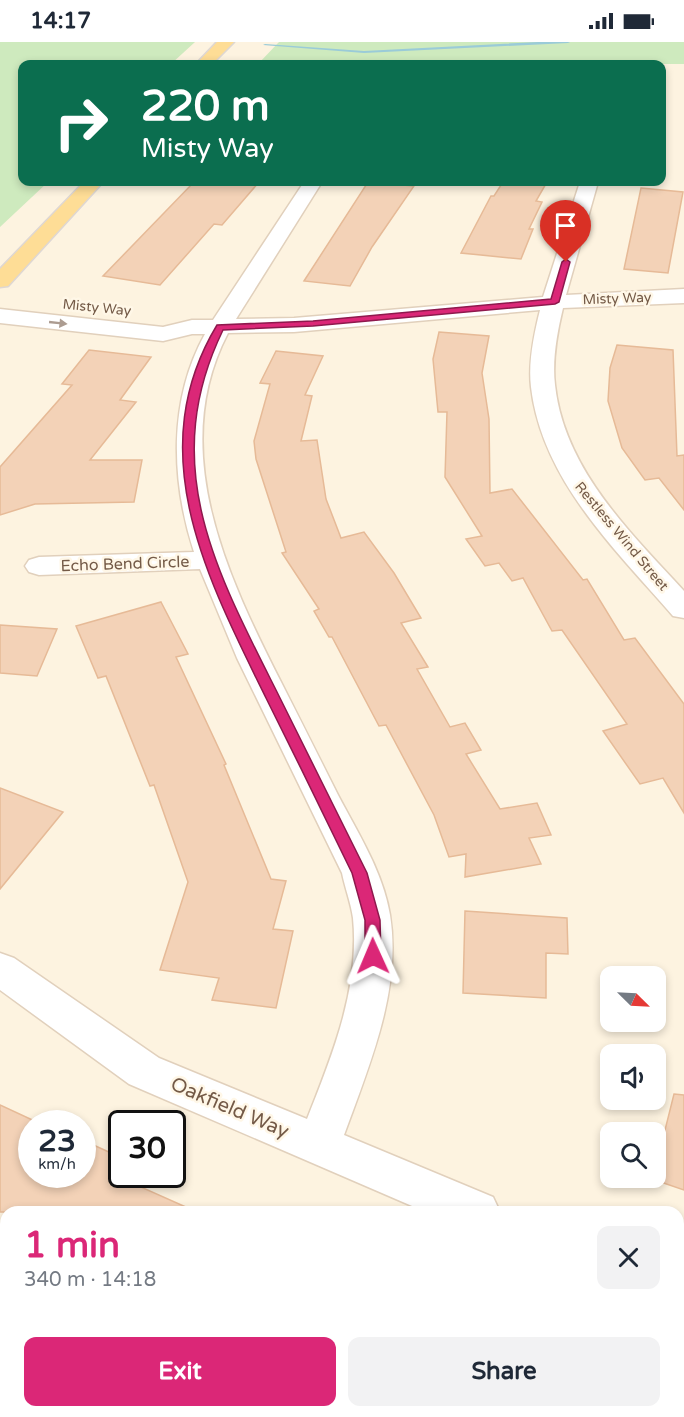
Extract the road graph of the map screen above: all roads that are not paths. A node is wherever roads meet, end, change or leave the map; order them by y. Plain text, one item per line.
1 (226, 42) edge
2 (208, 60) edge
3 (90, 186) edge
4 (310, 186) edge
5 (588, 186) edge
6 (0, 281) edge
7 (684, 296) edge
8 (0, 297) edge
9 (555, 302) junction
10 (0, 316) edge
11 (206, 327) junction
12 (211, 560) junction
13 (39, 566) dead end
14 (684, 609) edge
15 (0, 969) edge
16 (319, 1144) junction
17 (463, 1206) edge

1 - 2 main road
3 - 6 main road
4 - 11 street
5 - 9 street, Restless Wind Street
7 - 9 street, Misty Way
8 - 11 street, Misty Way
9 - 11 street, Misty Way
9 - 14 street, Restless Wind Street
10 -> 11 street, Misty Way
11 - 12 street
12 - 13 street, Echo Bend Circle
12 - 16 street
15 - 16 street, Oakfield Way
16 - 17 street, Oakfield Way

